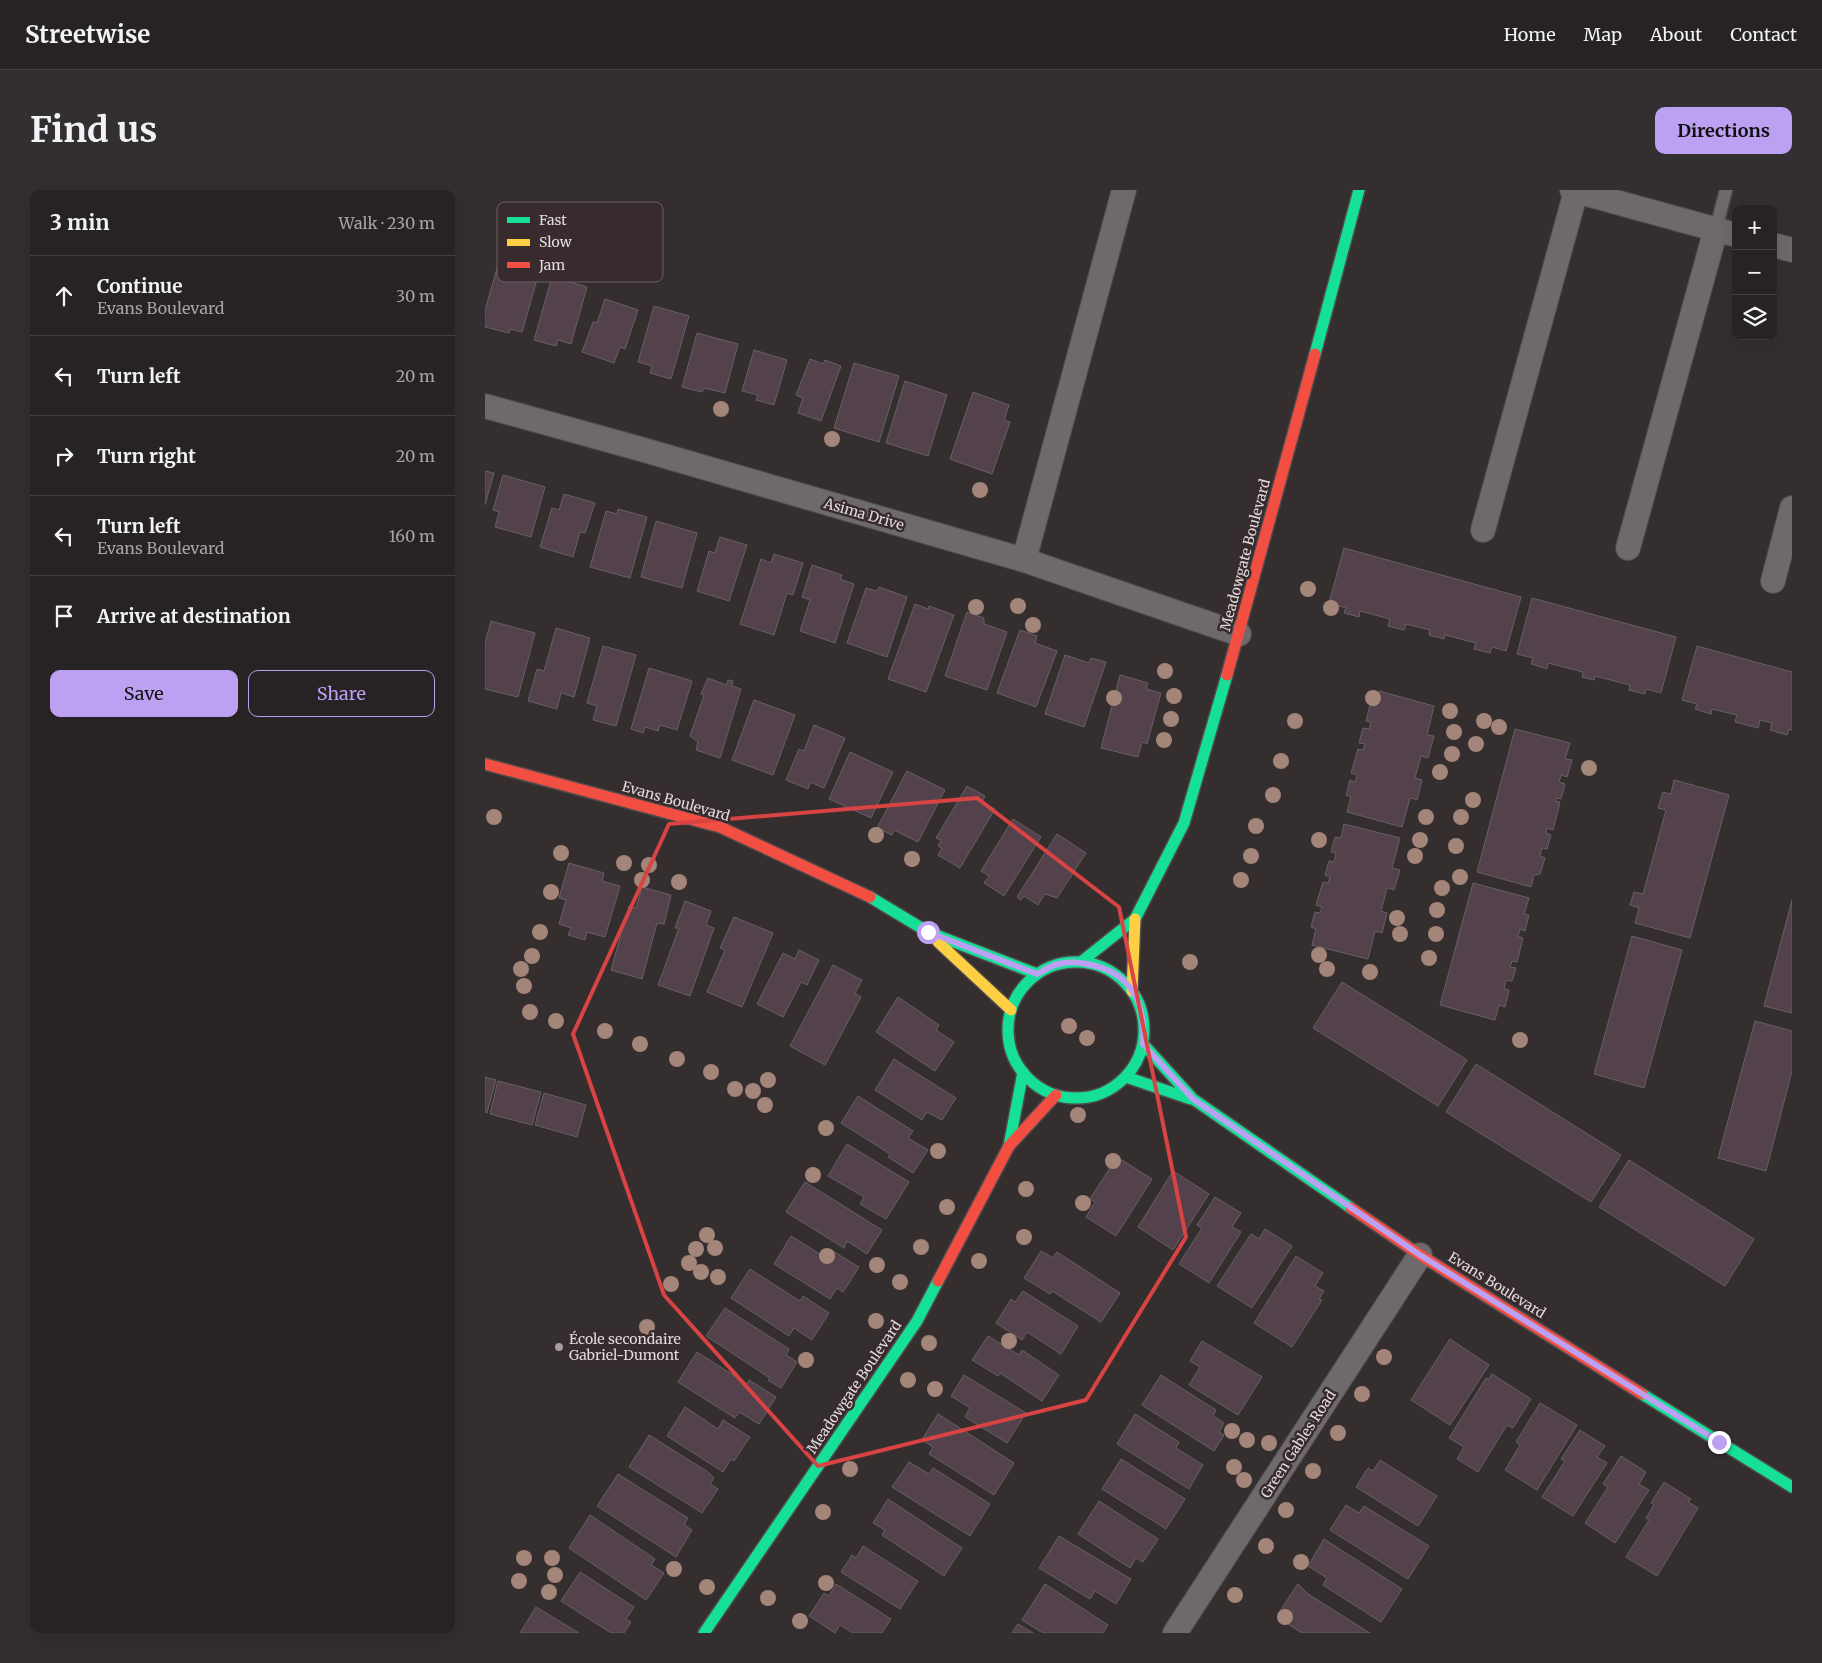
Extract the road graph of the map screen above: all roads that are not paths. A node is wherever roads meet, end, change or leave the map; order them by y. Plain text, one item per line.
1 (1124, 190) edge
2 (1359, 190) edge
3 (1574, 190) edge
4 (1726, 190) edge
5 (1726, 232) edge
6 (1777, 246) edge
7 (1792, 250) edge
8 (485, 406) edge
9 (1792, 508) edge
10 (1483, 530) dead end
11 (1628, 548) dead end
12 (1024, 560) junction
13 (1773, 581) dead end
14 (1239, 634) junction
15 (485, 764) edge
16 (1135, 919) junction
17 (928, 932) junction
18 (1081, 962) junction
19 (1037, 974) junction
20 (1132, 991) junction
21 (1011, 1010) junction
22 (1143, 1044) junction
23 (1023, 1072) junction
24 (1126, 1077) junction
25 (1056, 1095) junction
26 (1193, 1099) junction
27 (1009, 1146) junction
28 (1420, 1255) junction
29 (1792, 1487) edge
30 (704, 1633) edge
31 (1175, 1633) edge

1 - 12 street
2 - 14 street, Meadowgate Boulevard
3 - 5 street
3 - 10 street
4 - 5 lane
5 - 11 street
6 - 7 street
8 - 12 street, Asima Drive
9 - 13 street
12 - 14 street, Asima Drive
14 - 16 street, Meadowgate Boulevard
15 - 17 street, Evans Boulevard
16 - 18 street, Meadowgate Boulevard
16 - 20 street, Meadowgate Boulevard
17 - 19 street, Evans Boulevard
17 - 21 street, Evans Boulevard
18 - 19 street
18 - 20 street
19 - 21 street
20 - 22 street
21 - 23 street
22 - 24 street
22 - 26 street, Evans Boulevard
23 - 25 street
23 - 27 street, Meadowgate Boulevard
24 - 25 street
24 - 26 street, Evans Boulevard
25 - 27 street, Meadowgate Boulevard
26 - 28 street, Evans Boulevard
27 - 30 street, Meadowgate Boulevard
28 - 29 street, Evans Boulevard
28 - 31 street, Green Gables Road

